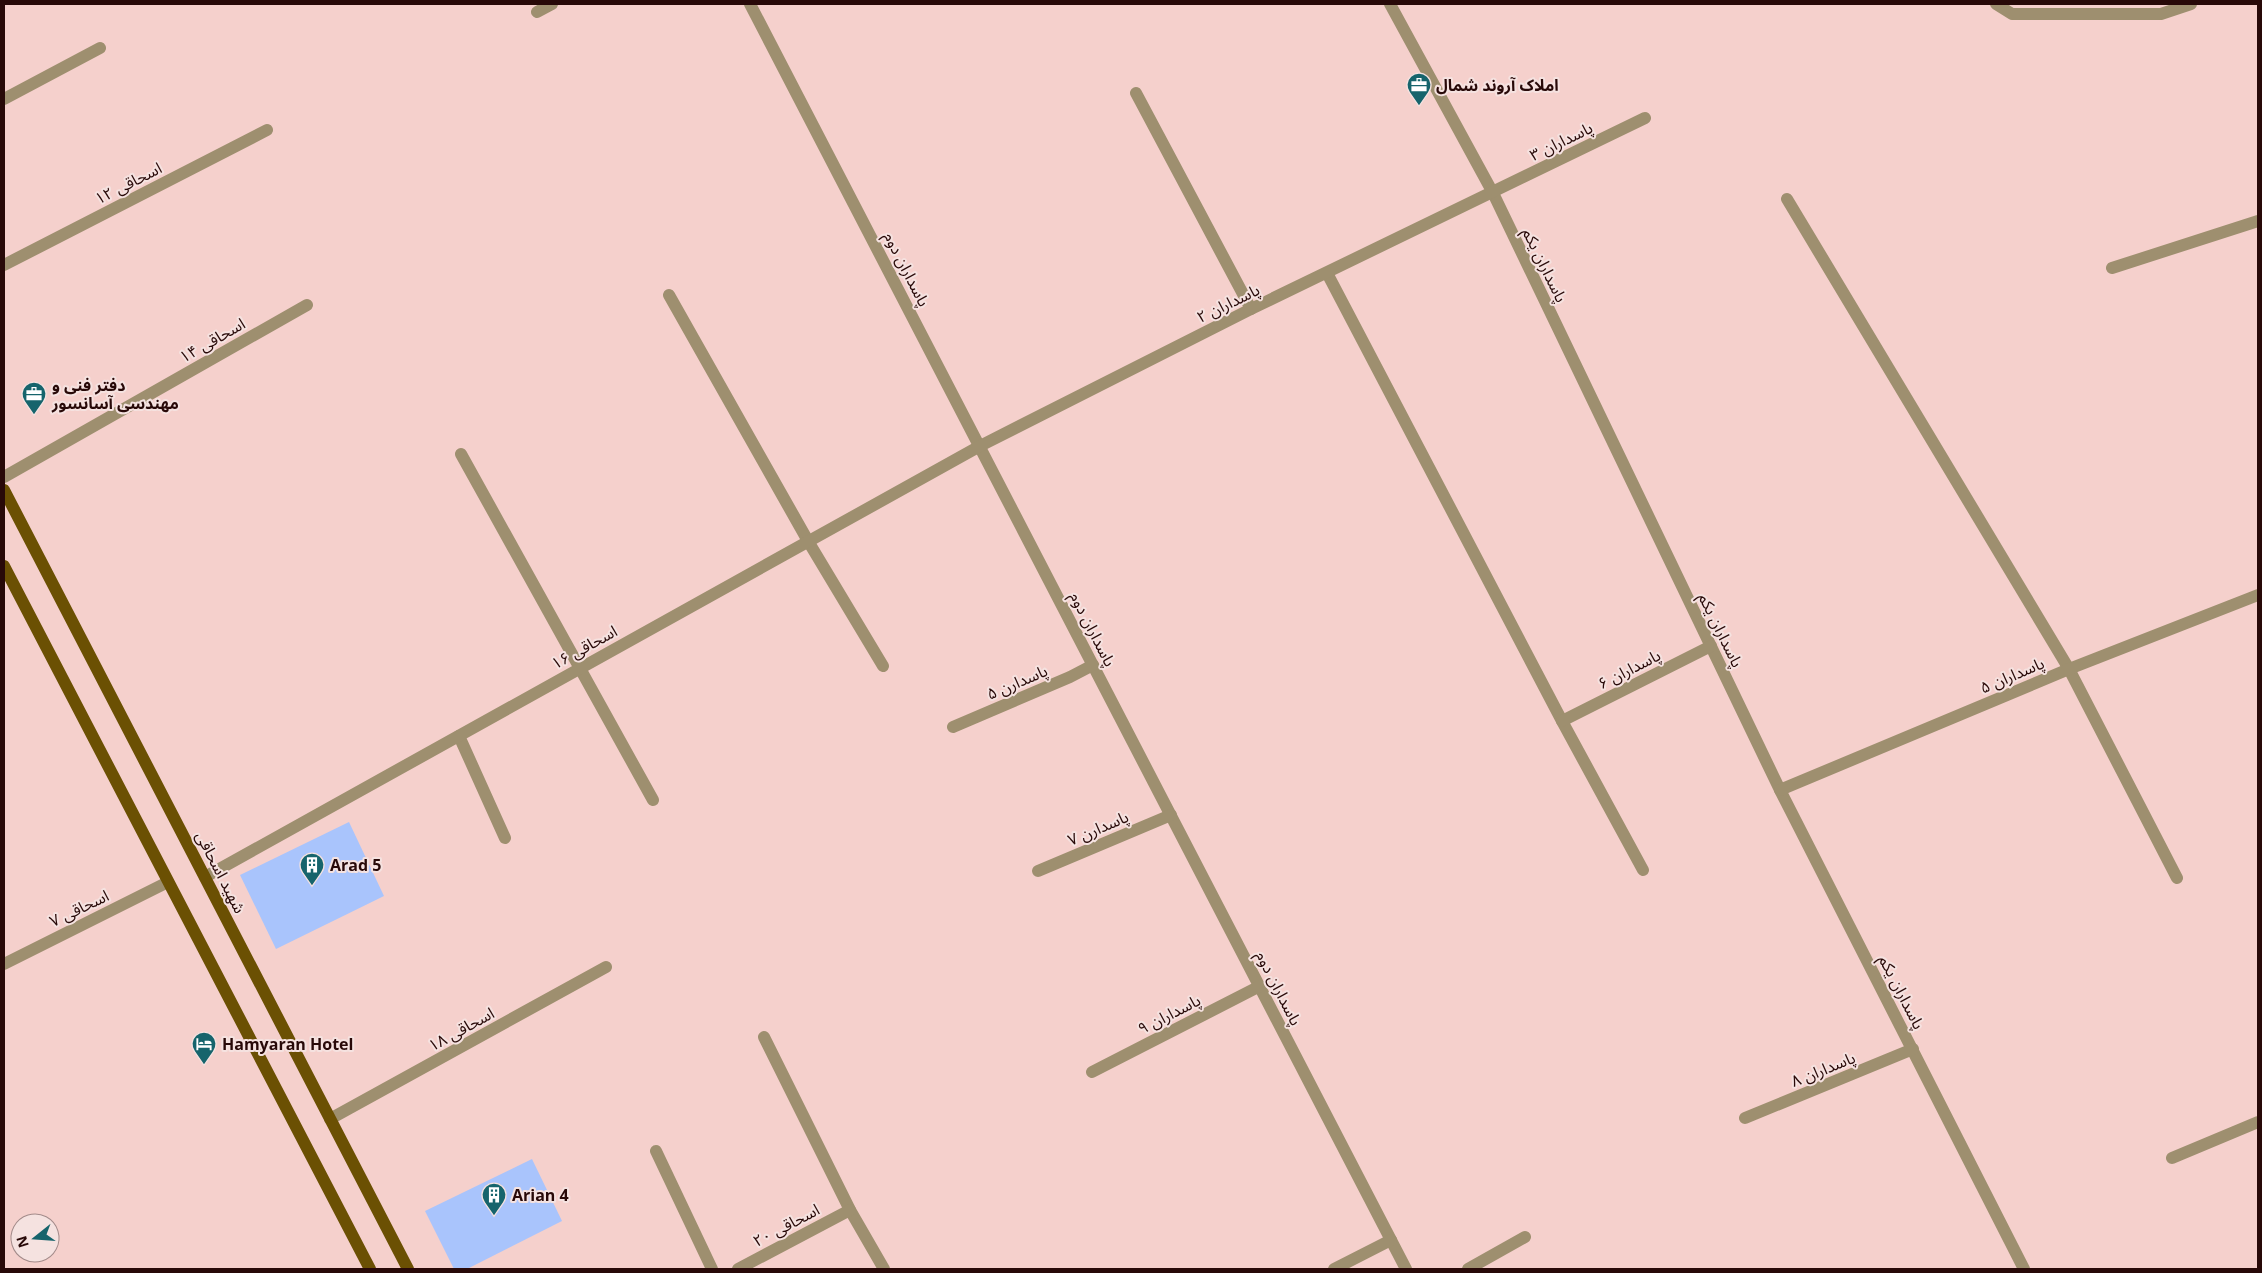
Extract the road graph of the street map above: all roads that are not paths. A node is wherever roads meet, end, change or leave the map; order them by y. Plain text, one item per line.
1 (552, 4) edge
2 (750, 4) edge
3 (1390, 4) edge
4 (1996, 4) edge
5 (2191, 4) edge
6 (537, 12) dead end
7 (100, 48) dead end
8 (1136, 94) dead end
9 (4, 99) edge
10 (1645, 118) dead end
11 (267, 130) dead end
12 (1493, 193) junction
13 (1787, 199) dead end
14 (2258, 222) edge
15 (4, 266) edge
16 (2112, 268) dead end
17 (1327, 273) junction
18 (669, 295) dead end
19 (307, 305) dead end
20 (1252, 309) junction
21 (980, 446) junction
22 (461, 454) dead end
23 (4, 477) edge
24 (4, 490) edge
25 (808, 541) junction
26 (4, 566) edge
27 (2258, 595) edge
28 (1711, 646) junction
29 (1093, 665) junction
30 (883, 666) dead end
31 (579, 669) junction
32 (2070, 669) junction
33 (1562, 721) junction
34 (953, 727) dead end
35 (459, 736) junction
36 (1780, 790) junction
37 (653, 800) dead end
38 (1171, 815) junction
39 (505, 838) dead end
40 (1643, 870) dead end
41 (1038, 871) dead end
42 (205, 877) junction
43 (2177, 878) dead end
44 (168, 882) junction
45 (4, 964) edge
46 (606, 967) dead end
47 (1260, 986) junction
48 (764, 1037) dead end
49 (1912, 1049) junction
50 (1092, 1072) dead end
51 (1745, 1118) dead end
52 (330, 1119) junction
53 (2258, 1122) edge
54 (656, 1152) dead end
55 (2172, 1158) dead end
56 (850, 1210) junction
57 (1525, 1237) dead end
58 (1392, 1240) junction
59 (370, 1269) edge
60 (408, 1269) edge
61 (712, 1269) edge
62 (738, 1269) edge
63 (884, 1269) edge
64 (1334, 1269) edge
65 (1406, 1269) edge
66 (1468, 1269) edge
67 (2024, 1269) edge

1 - 6 street
2 - 21 street, پاسداران دوم
3 - 12 street, پاسداران یکم
4 - 5 street
7 - 9 street
8 - 20 street
10 - 12 street, پاسداران ۳
11 - 15 street, اسحاقی ۱۲
12 - 17 street, پاسداران ۲
12 - 28 street, پاسداران یکم
13 - 32 street
14 - 16 street
17 - 20 street, پاسداران ۲
17 - 33 street
18 - 25 street
19 - 23 street, اسحاقی ۱۴
20 - 21 street, پاسداران ۲
21 - 25 street, اسحاقی ۱۶
21 - 29 street, پاسداران دوم
22 - 31 street
24 - 42 main road, شهید اسحاقی
25 - 30 street
25 - 31 street, اسحاقی ۱۶
26 - 44 main road
27 - 32 street, پاسداران ۵
28 - 33 street, پاسداران ۶
28 - 36 street, پاسداران یکم
29 - 34 street, پاسدارن ۵
29 - 38 street, پاسداران دوم
31 - 35 street, اسحاقی ۱۶
31 - 37 street
32 - 36 street, پاسداران ۵
32 - 43 street
33 - 40 street
35 - 39 street
35 - 42 street, اسحاقی ۱۶
36 - 49 street, پاسداران یکم
38 - 41 street, پاسدارن ۷
38 - 47 street, پاسداران دوم
42 - 52 main road, شهید اسحاقی
44 - 45 street, اسحاقی ۷
44 - 59 main road
46 - 52 street, اسحاقی ۱۸
47 - 50 street, پاسداران ۹
47 - 58 street, پاسداران دوم
48 - 56 street
49 - 51 street, پاسداران ۸
49 - 67 street, پاسداران یکم
52 - 60 main road, شهید اسحاقی
53 - 55 street
54 - 61 street
56 - 62 street, اسحاقی ۲۰
56 - 63 street
57 - 66 street
58 - 64 street
58 - 65 street, پاسداران دوم

